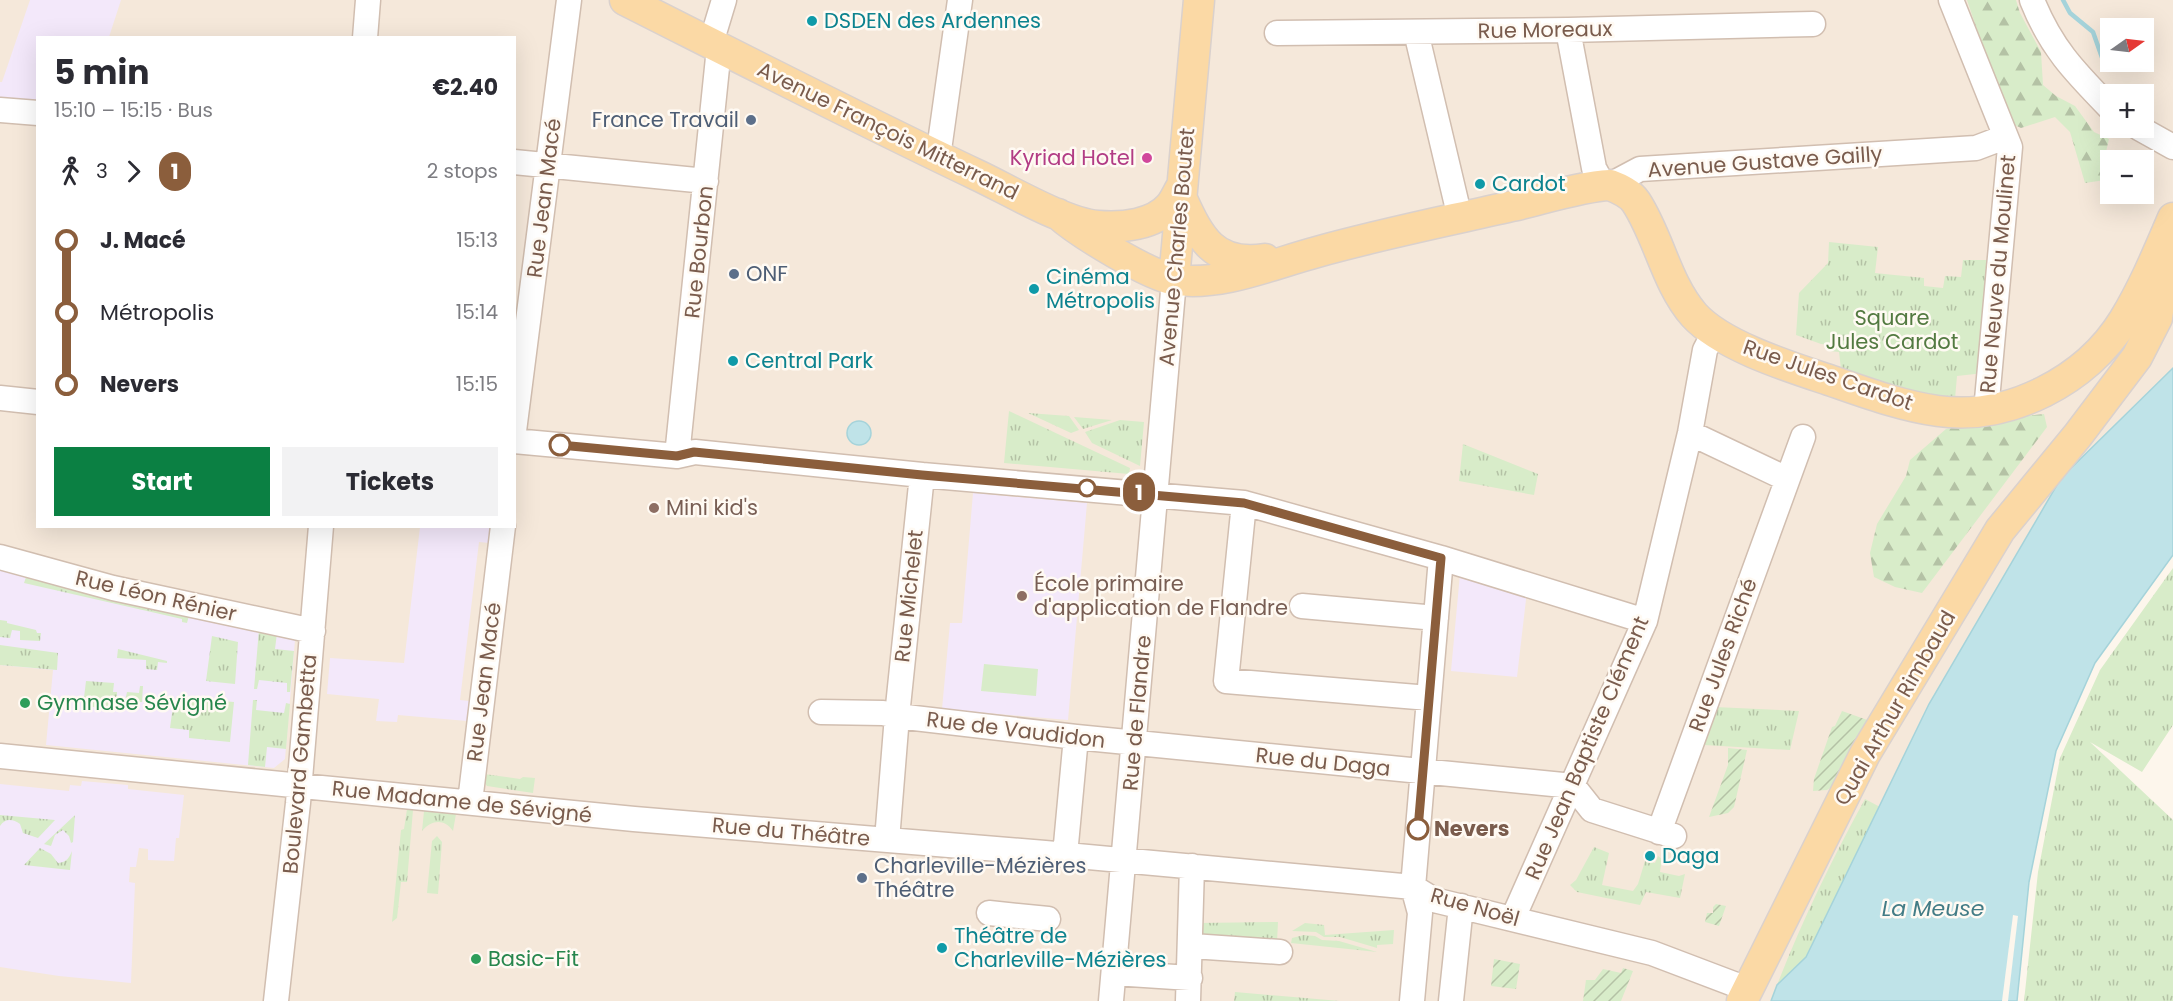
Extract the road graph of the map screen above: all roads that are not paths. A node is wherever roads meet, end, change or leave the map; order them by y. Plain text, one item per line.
1 (368, 0) edge
2 (569, 0) edge
3 (626, 0) edge
4 (724, 0) edge
5 (960, 0) edge
6 (1199, 0) edge
7 (1951, 0) edge
8 (2032, 0) edge
9 (1813, 24) dead end
10 (1568, 30) junction
11 (1416, 32) junction
12 (1277, 33) dead end
13 (365, 36) edge
14 (715, 46) junction
15 (2100, 98) edge
16 (0, 110) edge
17 (36, 113) edge
18 (2154, 136) edge
19 (2005, 137) junction
20 (2173, 147) edge
21 (938, 157) junction
22 (516, 162) edge
23 (548, 165) junction
24 (706, 181) junction
25 (1606, 185) junction
26 (1181, 191) junction
27 (1058, 214) junction
28 (1460, 218) junction
29 (2173, 218) edge
30 (1319, 251) junction
31 (1174, 280) junction
32 (2168, 318) edge
33 (1715, 331) junction
34 (2116, 332) junction
35 (0, 398) edge
36 (36, 402) edge
37 (1986, 411) junction
38 (516, 415) edge
39 (1690, 433) junction
40 (1803, 437) dead end
41 (516, 441) edge
42 (677, 456) junction
43 (922, 475) junction
44 (1787, 479) junction
45 (1156, 494) junction
46 (1244, 503) junction
47 (321, 528) edge
48 (503, 528) edge
49 (1441, 558) junction
50 (9, 560) edge
51 (1302, 606) dead end
52 (1436, 618) junction
53 (1645, 621) junction
54 (313, 631) junction
55 (1429, 698) junction
56 (821, 711) dead end
57 (897, 716) junction
58 (1076, 737) junction
59 (1135, 743) junction
60 (0, 756) edge
61 (1423, 772) junction
62 (300, 785) junction
63 (1573, 786) junction
64 (470, 802) junction
65 (638, 819) joint
66 (887, 840) junction
67 (1065, 855) junction
68 (1125, 860) junction
69 (1192, 866) junction
70 (1413, 887) junction
71 (1461, 906) junction
72 (989, 913) dead end
73 (1513, 918) junction
74 (1048, 919) dead end
75 (1192, 946) junction
76 (1280, 952) dead end
77 (1114, 973) junction
78 (1189, 989) edge
79 (1744, 995) edge
80 (276, 1001) edge
81 (1111, 1001) edge
82 (1412, 1001) edge
83 (1451, 1001) edge

1 - 13 street
2 - 23 street, Rue Jean Macé
3 - 14 main road, Avenue François Mitterrand
4 - 14 street, Rue Bourbon
5 - 21 street
6 - 26 main road, Avenue Charles Boutet
7 - 19 street, Rue Neuve du Moulinet
8 - 15 street
9 - 10 street, Rue Moreaux
10 - 11 street, Rue Moreaux
10 - 25 street
11 - 12 street, Rue Moreaux
11 - 28 street
14 - 21 main road, Avenue François Mitterrand
14 - 24 street, Rue Bourbon
16 - 17 street
18 - 20 street
19 - 25 street, Avenue Gustave Gailly
19 - 37 street, Rue Neuve du Moulinet
21 - 27 main road, Avenue François Mitterrand
22 - 23 street
23 - 24 street
23 - 38 street, Rue Jean Macé
24 - 42 street, Rue Bourbon
25 - 28 main road, Avenue Gustave Gailly
25 - 33 main road, Rue Jules Cardot
26 - 27 main road
26 - 30 main road
26 - 31 main road, Avenue Charles Boutet
27 - 31 main road
28 - 30 main road, Avenue Gustave Gailly
29 - 32 main road, Quai Arthur Rimbaud
29 - 34 main road
30 - 31 main road
31 - 45 street, Avenue Charles Boutet
32 - 34 main road, Rue Jules Cardot
32 - 79 main road, Quai Arthur Rimbaud
33 - 37 main road, Rue Jules Cardot
33 - 39 street, Rue Jean Baptiste Clément
34 - 37 main road, Rue Jules Cardot
35 - 36 street
39 - 44 street
39 - 53 street, Rue Jean Baptiste Clément
40 - 44 street, Rue Jules Riché
41 - 42 street
42 - 43 street
43 - 45 street
43 - 57 street, Rue Michelet
44 - 63 street, Rue Jules Riché
45 - 46 street
45 - 59 street, Rue de Flandre
46 - 49 street
46 - 55 street
47 - 54 street, Boulevard Gambetta
48 - 64 street, Rue Jean Macé
49 - 52 street
49 - 53 street
50 - 54 street, Rue Léon Rénier
51 - 52 street
52 - 55 street
53 - 63 street, Rue Jean Baptiste Clément
54 - 62 street, Boulevard Gambetta
55 - 61 street
56 - 57 street
57 - 58 street, Rue de Vaudidon
57 - 66 street, Rue Michelet
58 - 59 street, Rue de Vaudidon
58 - 67 street
59 - 61 street, Rue du Daga
59 - 68 street, Rue de Flandre
60 - 62 street, Rue Madame de Sévigné
61 - 63 street, Rue du Daga
61 - 70 street
62 - 64 street, Rue Madame de Sévigné
62 - 80 street, Boulevard Gambetta
63 - 73 street, Rue Jean Baptiste Clément
64 - 65 street, Rue Madame de Sévigné
65 - 66 street, Rue du Théâtre
66 - 67 street, Rue du Théâtre
67 - 68 street, Rue du Théâtre
68 - 69 street, Rue Noël
68 - 77 street, Rue de Flandre
69 - 70 street, Rue Noël
69 - 75 street
70 - 71 street, Rue Noël
70 - 82 street
71 - 73 street, Rue Noël
71 - 83 street
72 - 74 street
73 - 79 street, Rue Noël
75 - 76 street
75 - 78 street
77 - 78 street
77 - 81 street, Rue de Flandre

